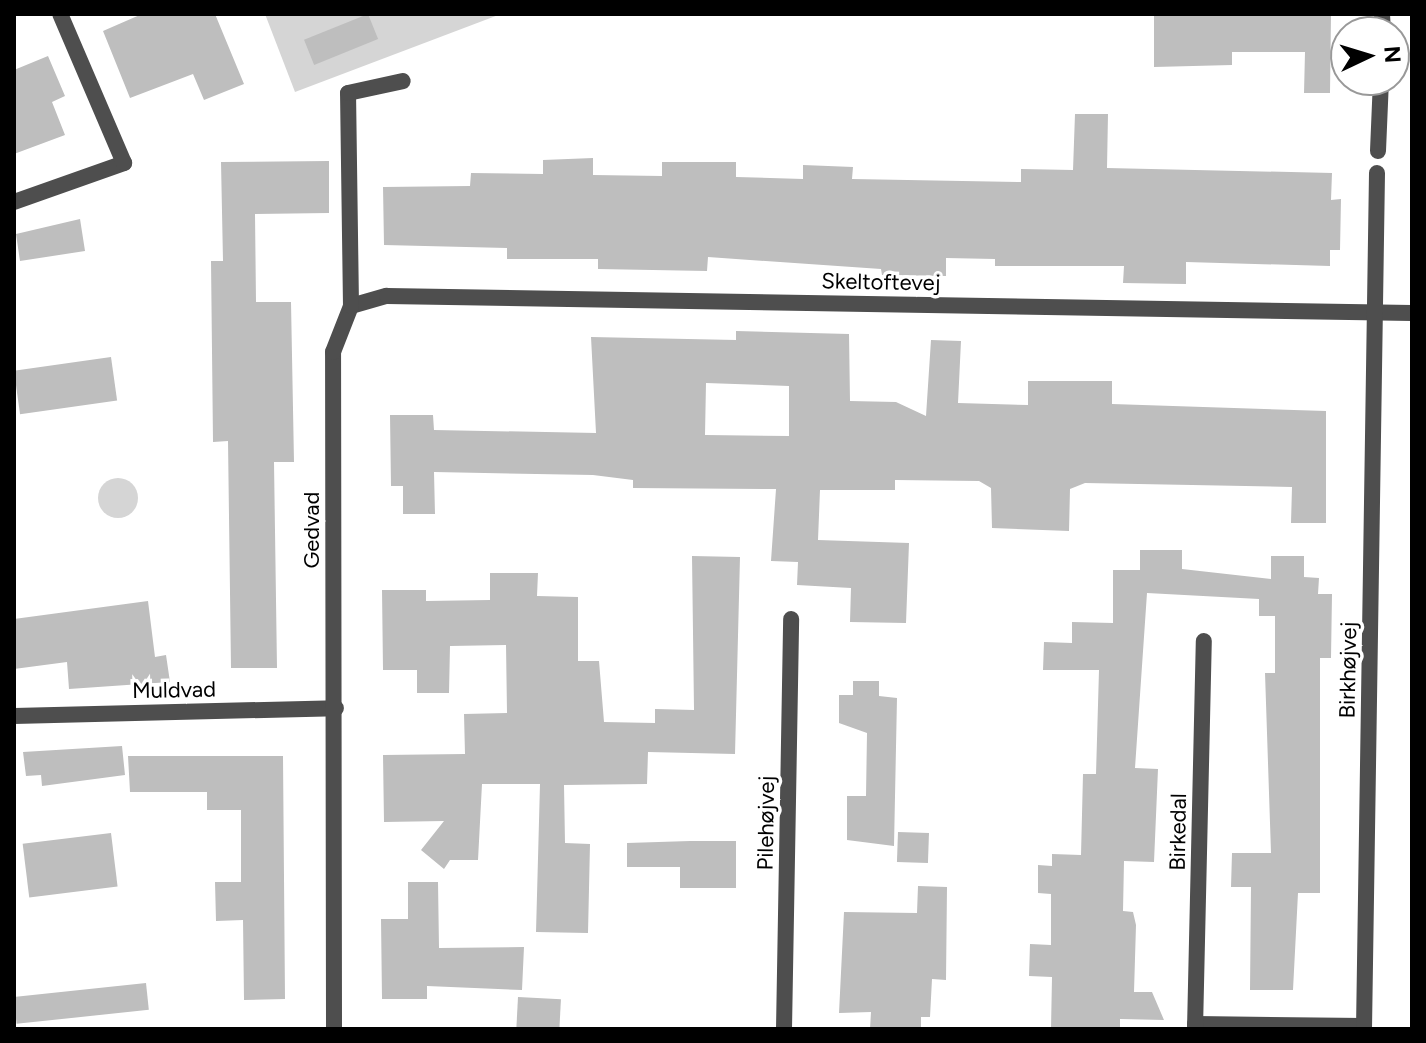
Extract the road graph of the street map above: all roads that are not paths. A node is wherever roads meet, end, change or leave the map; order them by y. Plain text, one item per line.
1 (60, 14) edge
2 (403, 81) dead end
3 (1380, 96) edge
4 (1378, 151) dead end
5 (1377, 173) dead end
6 (14, 202) edge
7 (351, 306) junction
8 (1376, 312) junction
9 (1412, 313) edge
10 (791, 619) dead end
11 (1204, 641) dead end
12 (336, 708) junction
13 (14, 716) edge
14 (1195, 1027) edge
15 (1364, 1027) edge
16 (334, 1029) edge
17 (784, 1029) edge

1 - 6 street
2 - 7 street, Gedvad
3 - 4 street
5 - 8 street, Birkhøjvej
7 - 8 street, Skeltoftevej
7 - 12 street, Gedvad
8 - 9 street, Skeltoftevej
8 - 15 street, Birkhøjvej
10 - 17 street, Pilehøjvej
11 - 14 street, Birkedal
12 - 13 street, Muldvad
12 - 16 street, Gedvad
14 - 15 street, Birkedal

